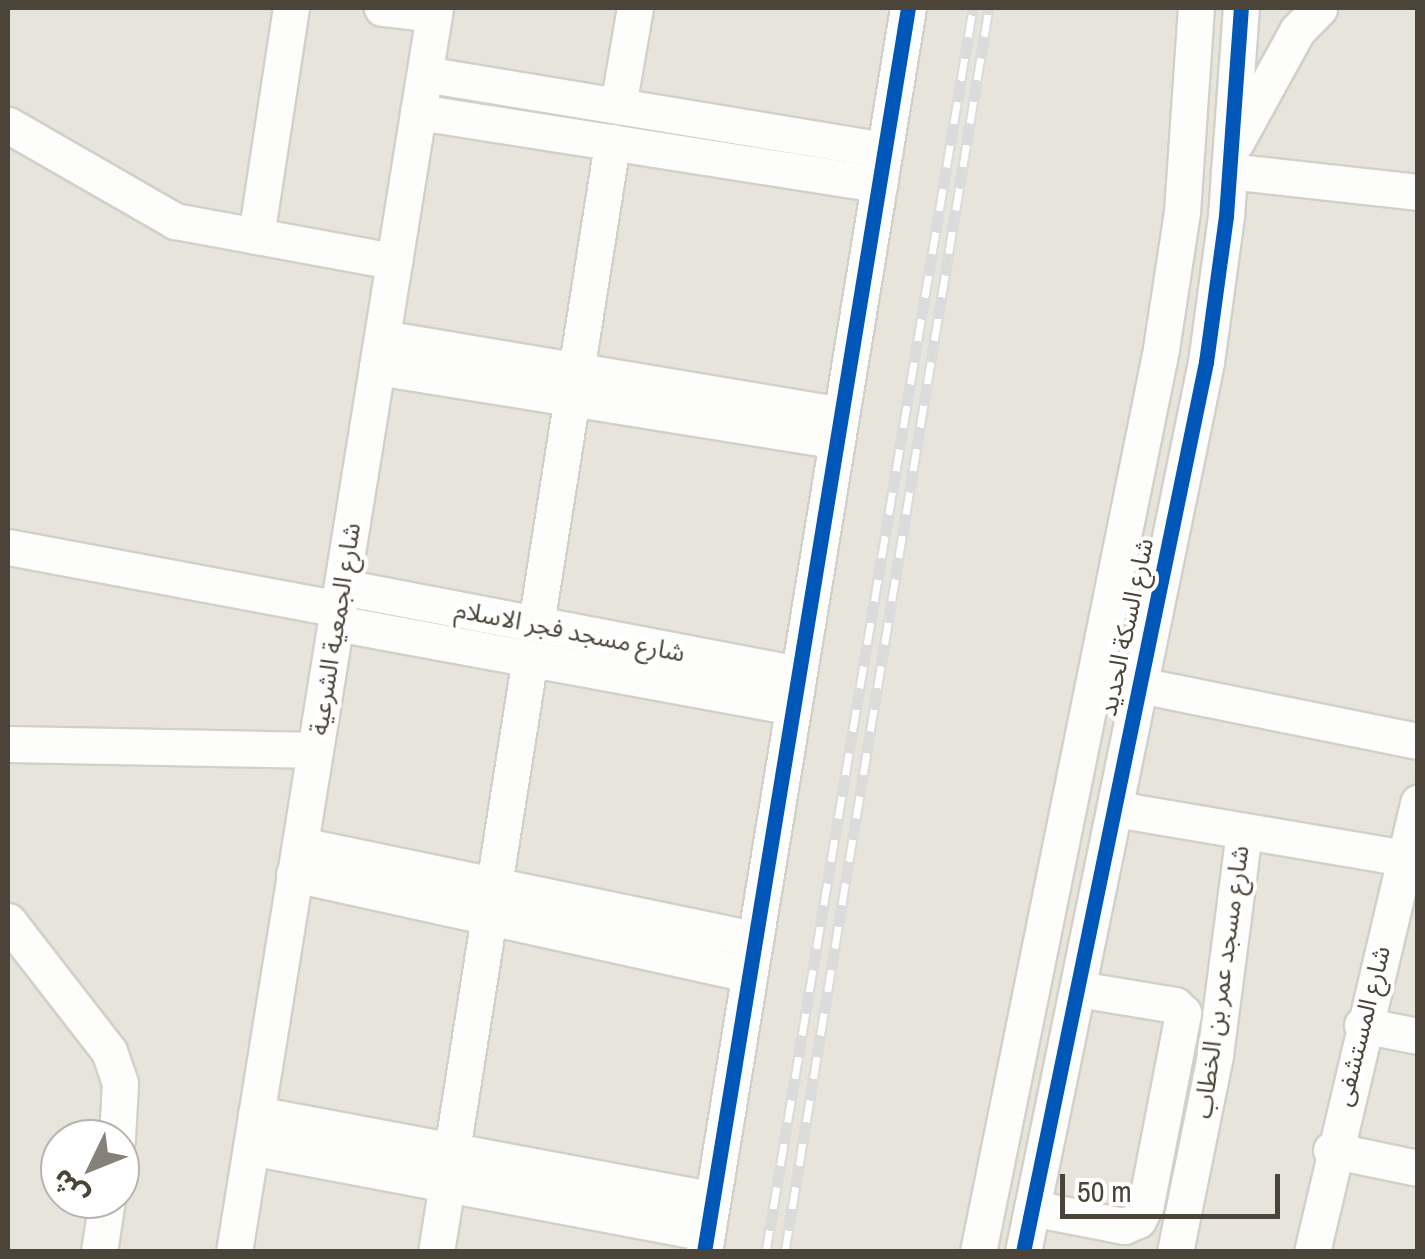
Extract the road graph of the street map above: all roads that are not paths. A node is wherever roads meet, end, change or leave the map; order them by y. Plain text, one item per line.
1 (291, 8) edge
2 (382, 8) edge
3 (635, 8) edge
4 (908, 8) edge
5 (1196, 8) edge
6 (1241, 8) edge
7 (1319, 8) edge
8 (435, 11) edge
9 (425, 74) junction
10 (624, 107) junction
11 (418, 112) junction
12 (8, 125) edge
13 (618, 143) junction
14 (1230, 161) junction
15 (882, 167) junction
16 (1418, 192) edge
17 (256, 236) junction
18 (394, 261) junction
19 (380, 352) junction
20 (574, 384) junction
21 (839, 428) junction
22 (8, 547) edge
23 (339, 607) junction
24 (542, 625) junction
25 (536, 660) junction
26 (1095, 675) junction
27 (1140, 685) junction
28 (796, 691) junction
29 (1418, 742) edge
30 (8, 744) edge
31 (315, 750) junction
32 (1418, 802) edge
33 (1114, 809) junction
34 (1244, 830) junction
35 (1404, 858) junction
36 (297, 859) junction
37 (492, 901) junction
38 (8, 922) edge
39 (755, 938) junction
40 (749, 974) junction
41 (1078, 989) junction
42 (1362, 1025) junction
43 (1418, 1036) edge
44 (118, 1119) edge
45 (254, 1130) junction
46 (1331, 1150) junction
47 (451, 1167) junction
48 (1418, 1168) edge
49 (1032, 1208) junction
50 (104, 1219) edge
51 (707, 1228) edge
52 (99, 1252) edge
53 (234, 1252) edge
54 (436, 1252) edge
55 (978, 1252) edge
56 (1024, 1252) edge
57 (1175, 1252) edge
58 (1312, 1252) edge

1 - 17 street
2 - 8 street
3 - 10 street
4 - 15 street
5 - 26 street, شارع السكة الحديد
6 - 14 street, شارع السكة الحديد
7 - 14 street
8 - 9 street, شارع الجمعية الشرعية
9 - 10 street
9 - 11 street, شارع الجمعية الشرعية
10 - 13 street
10 - 15 street
11 - 13 street
11 - 18 street, شارع الجمعية الشرعية
12 - 17 street
13 - 15 street
13 - 20 street
14 - 16 street
14 - 27 street, شارع السكة الحديد
15 - 21 street
17 - 18 street
18 - 19 street, شارع الجمعية الشرعية
19 - 20 street
19 - 23 street, شارع الجمعية الشرعية
20 - 21 street
20 - 24 street
21 - 28 street
22 - 23 street, شارع مسجد فجر الاسلام
23 - 24 street, شارع مسجد فجر الاسلام
23 - 25 street, شارع مسجد فجر الاسلام
23 - 31 street, شارع الجمعية الشرعية
24 - 25 street
24 - 28 street, شارع مسجد فجر الاسلام
25 - 28 street, شارع مسجد فجر الاسلام
25 - 37 street
26 - 27 street
26 - 55 street, شارع السكة الحديد
27 - 29 street
27 - 33 street, شارع السكة الحديد
28 - 39 street
30 - 31 street
31 - 36 street, شارع الجمعية الشرعية
32 - 35 street, شارع المستشفى
33 - 34 street
33 - 41 street, شارع السكة الحديد
34 - 35 street
34 - 57 street, شارع مسجد عمر بن الخطاب
35 - 42 street, شارع المستشفى
36 - 37 street
36 - 45 street, شارع الجمعية الشرعية
37 - 39 street
37 - 40 street
37 - 47 street
38 - 44 street
39 - 40 street
40 - 51 street
41 - 49 street, شارع السكة الحديد
41 - 49 street
42 - 43 street
42 - 46 street, شارع المستشفى
45 - 47 street
45 - 53 street, شارع الجمعية الشرعية
46 - 48 street
46 - 58 street, شارع المستشفى
47 - 51 street
47 - 54 street
49 - 56 street, شارع السكة الحديد
50 - 52 street

